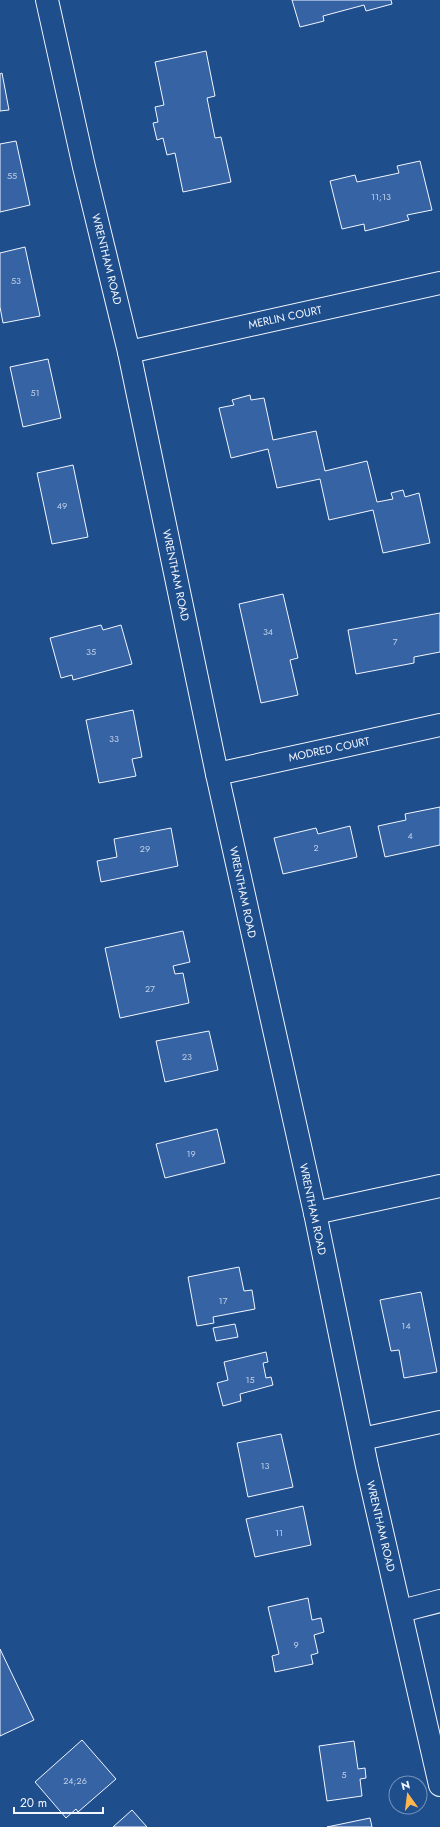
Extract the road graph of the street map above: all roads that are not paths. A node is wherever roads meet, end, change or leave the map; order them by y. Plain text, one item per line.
1 (48, 0) edge
2 (440, 283) edge
3 (129, 352) junction
4 (440, 724) edge
5 (217, 774) junction
6 (440, 1186) edge
7 (315, 1213) junction
8 (440, 1422) edge
9 (362, 1439) junction
10 (440, 1601) edge
11 (401, 1611) junction
12 (440, 1785) edge

1 - 3 street, WRENTHAM ROAD
2 - 3 street, MERLIN COURT
3 - 5 street, WRENTHAM ROAD
4 - 5 street, MODRED COURT
5 - 7 street, WRENTHAM ROAD
6 - 7 street
7 - 9 street, WRENTHAM ROAD
8 - 9 street
9 - 11 street, WRENTHAM ROAD
10 - 11 street
11 - 12 street, WRENTHAM ROAD

